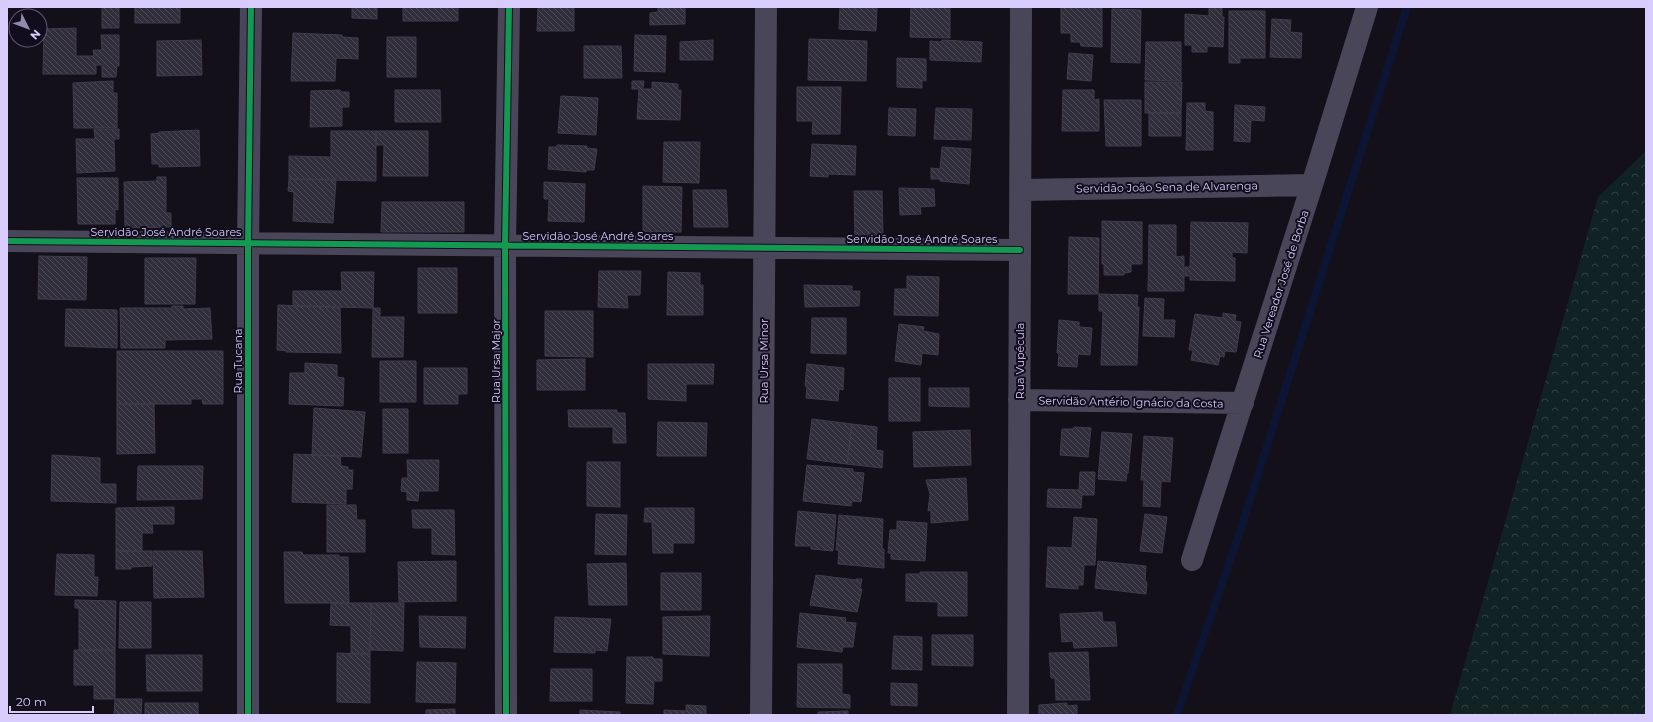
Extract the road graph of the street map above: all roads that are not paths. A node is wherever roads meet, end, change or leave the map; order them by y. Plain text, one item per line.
1 (251, 7) edge
2 (508, 7) edge
3 (766, 7) edge
4 (1022, 7) edge
5 (1367, 7) edge
6 (1312, 185) junction
7 (1021, 190) junction
8 (7, 241) edge
9 (248, 243) junction
10 (506, 245) junction
11 (764, 247) junction
12 (1020, 250) junction
13 (1020, 400) junction
14 (1243, 403) junction
15 (1192, 560) dead end
16 (248, 715) edge
17 (506, 715) edge
18 (761, 715) edge
19 (1018, 715) edge

1 - 9 street, Rua Tucana
2 - 10 street, Rua Ursa Major
3 - 11 street, Rua Ursa Minor
4 - 7 street, Rua Vupécula
5 - 6 street, Rua Vereador José de Borba
6 - 7 street, Servidão João Sena de Alvarenga
6 - 14 street, Rua Vereador José de Borba
7 - 12 street, Rua Vupécula
8 - 9 street, Servidão José André Soares
9 - 10 street, Servidão José André Soares
9 - 16 street, Rua Tucana
10 - 11 street, Servidão José André Soares
10 - 17 street, Rua Ursa Major
11 - 12 street, Servidão José André Soares
11 - 18 street, Rua Ursa Minor
12 - 13 street, Rua Vupécula
13 - 14 street, Servidão Antério Ignácio da Costa
13 - 19 street, Rua Vupécula
14 - 15 street, Rua Vereador José de Borba

